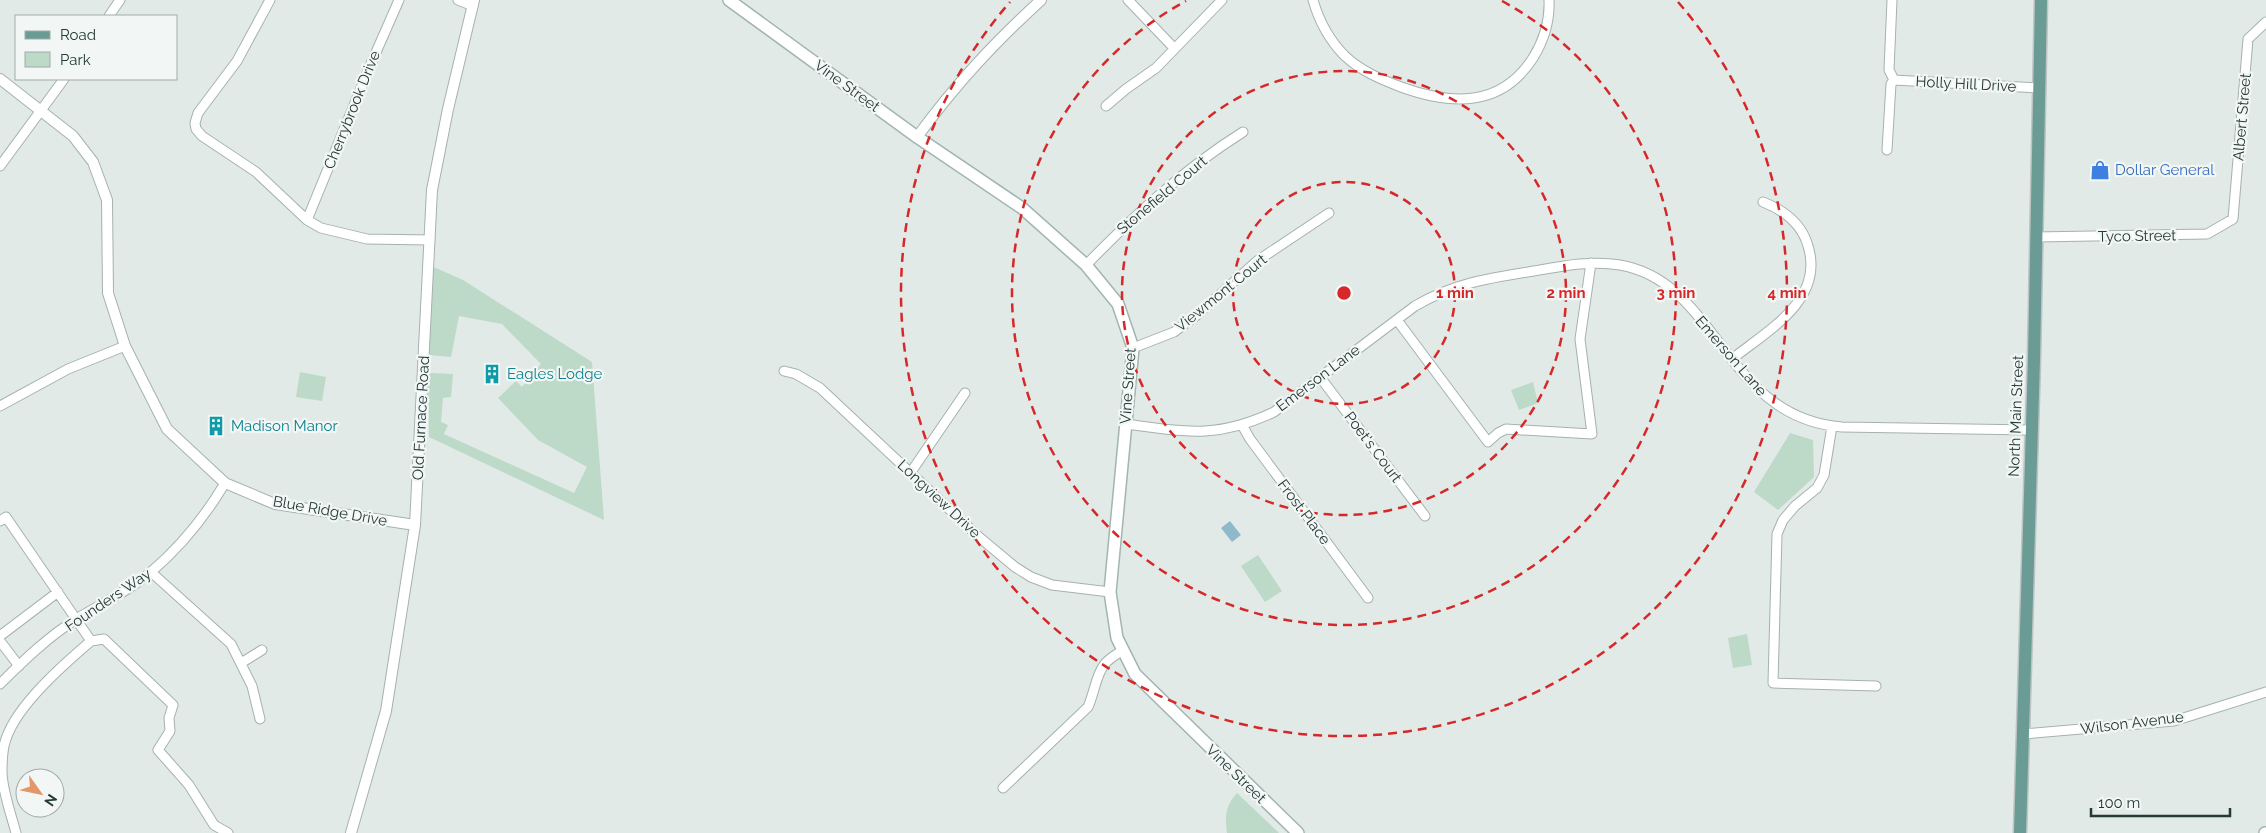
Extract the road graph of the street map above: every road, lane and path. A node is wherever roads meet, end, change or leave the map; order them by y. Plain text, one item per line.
1 (120, 0) edge
2 (270, 0) edge
3 (399, 0) edge
4 (458, 0) edge
5 (729, 0) edge
6 (1041, 0) edge
7 (1128, 0) edge
8 (1222, 0) edge
9 (1313, 0) edge
10 (1549, 0) edge
11 (1892, 0) edge
12 (2040, 0) edge
13 (473, 3) edge
14 (110, 15) edge
15 (2266, 22) edge
16 (1174, 48) junction
17 (0, 78) edge
18 (63, 80) edge
19 (1894, 80) junction
20 (2039, 88) junction
21 (1106, 106) dead end
22 (41, 109) junction
23 (1243, 132) dead end
24 (917, 138) junction
25 (1887, 150) dead end
26 (0, 166) edge
27 (1763, 202) dead end
28 (1329, 213) dead end
29 (2233, 219) joint
30 (307, 220) junction
31 (2036, 236) junction
32 (430, 240) junction
33 (1591, 263) junction
34 (1086, 264) junction
35 (1397, 320) junction
36 (125, 346) junction
37 (1133, 348) junction
38 (1732, 359) junction
39 (784, 371) dead end
40 (1320, 377) junction
41 (965, 393) dead end
42 (0, 406) edge
43 (1126, 424) junction
44 (1242, 425) junction
45 (1832, 426) junction
46 (2032, 430) junction
47 (910, 472) junction
48 (224, 483) junction
49 (1425, 516) dead end
50 (0, 521) edge
51 (416, 525) junction
52 (151, 572) junction
53 (58, 592) junction
54 (1110, 592) junction
55 (1368, 598) dead end
56 (77, 619) junction
57 (0, 636) edge
58 (0, 641) edge
59 (91, 641) junction
60 (262, 650) dead end
61 (1123, 650) junction
62 (241, 663) junction
63 (19, 666) junction
64 (0, 684) edge
65 (1876, 686) dead end
66 (2266, 692) edge
67 (260, 719) dead end
68 (2024, 734) junction
69 (1003, 788) dead end
70 (16, 833) edge
71 (228, 833) edge
72 (350, 833) edge
73 (1298, 833) edge
74 (2020, 833) edge

1 - 14 street
2 - 30 street
3 - 30 street, Cherrybrook Drive
4 - 13 street
5 - 24 main road, Vine Street
6 - 24 street
7 - 16 street
8 - 16 street
9 - 10 street
11 - 19 street
12 - 20 main road, North Main Street
13 - 32 street, Old Furnace Road
15 - 29 street, Albert Street
16 - 21 street
17 - 22 street, Blue Ridge Drive
18 - 22 street
19 - 20 street, Holly Hill Drive
19 - 25 street
20 - 31 main road, North Main Street
22 - 26 street
22 - 36 street, Blue Ridge Drive
23 - 34 street, Stonefield Court
24 - 34 main road, Vine Street
27 - 38 street
28 - 37 street, Viewmont Court
29 - 31 street, Tyco Street
30 - 32 street
31 - 46 main road, North Main Street
32 - 51 street, Old Furnace Road
33 - 35 street, Emerson Lane
33 - 35 street
33 - 38 street, Emerson Lane
34 - 37 main road, Vine Street
35 - 40 street, Emerson Lane
36 - 42 street
36 - 48 street, Blue Ridge Drive
37 - 43 main road, Vine Street
38 - 45 street, Emerson Lane
39 - 47 street, Longview Drive
40 - 44 street, Emerson Lane
40 - 49 street, Poet's Court
41 - 47 street
43 - 44 street, Emerson Lane
43 - 54 main road, Vine Street
44 - 55 street, Frost Place
45 - 46 street, Emerson Lane
45 - 65 street
46 - 68 main road, North Main Street
47 - 54 street, Longview Drive
48 - 51 street, Blue Ridge Drive
48 - 52 street, Founders Way
50 - 53 street
51 - 72 street, Old Furnace Road
52 - 56 street, Founders Way
52 - 62 street
53 - 56 street
53 - 57 street
54 - 61 main road, Vine Street
56 - 59 street
56 - 63 street, Founders Way
58 - 63 street
59 - 70 street
59 - 71 street
60 - 62 street
61 - 69 street
61 - 73 main road, Vine Street
62 - 67 street
63 - 64 street, Founders Way
66 - 68 street, Wilson Avenue
68 - 74 main road, North Main Street

